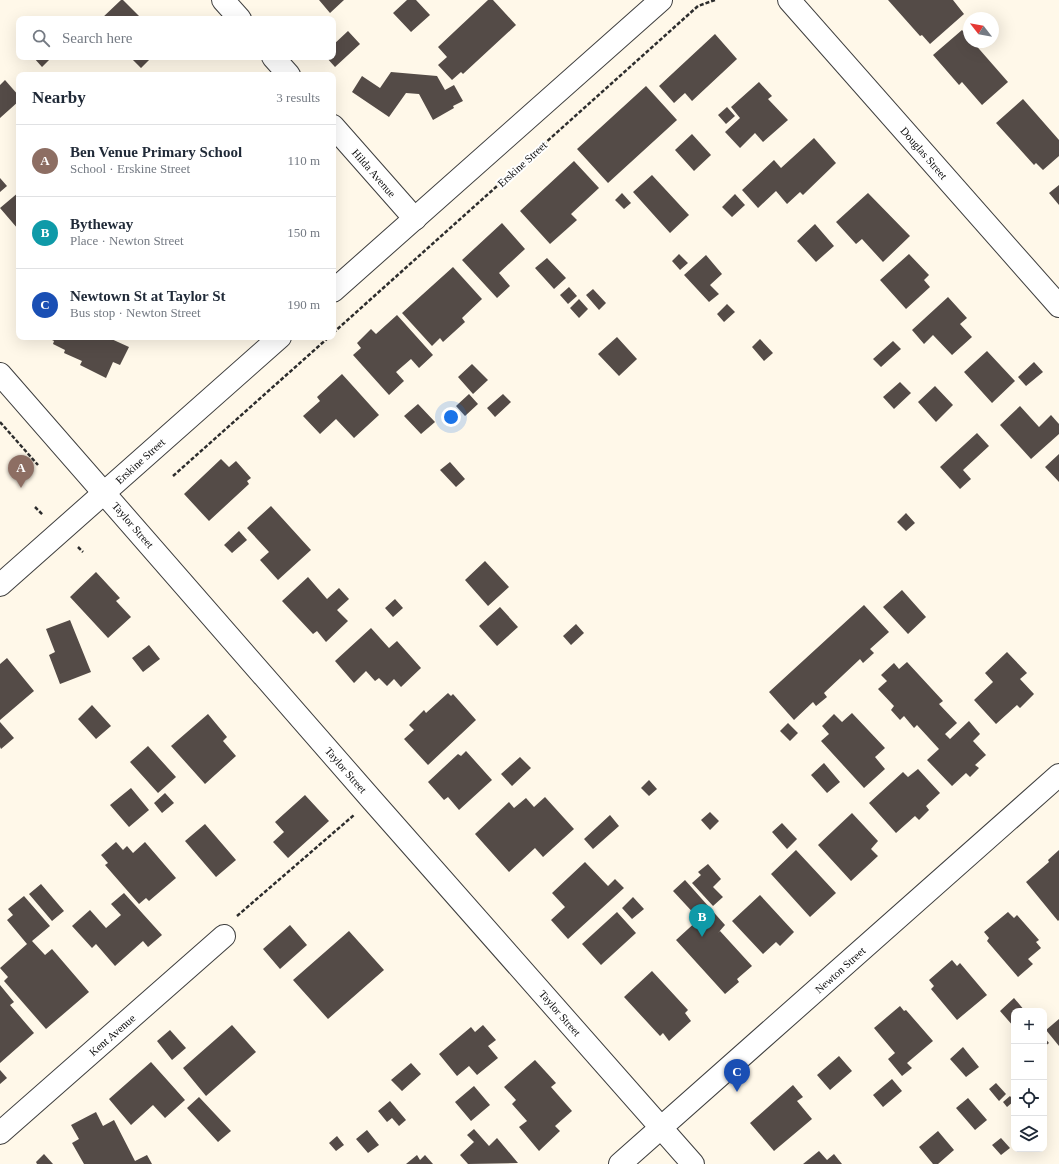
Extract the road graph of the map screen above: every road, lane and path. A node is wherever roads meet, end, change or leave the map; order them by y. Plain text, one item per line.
1 (223, 0) edge
2 (661, 0) edge
3 (715, 0) edge
4 (789, 0) edge
5 (237, 16) edge
6 (276, 60) edge
7 (286, 72) edge
8 (336, 129) edge
9 (415, 219) junction
10 (336, 288) edge
11 (1059, 306) edge
12 (336, 330) edge
13 (277, 340) edge
14 (326, 340) edge
15 (0, 374) edge
16 (0, 422) edge
17 (38, 465) dead end
18 (173, 476) dead end
19 (104, 493) junction
20 (35, 507) dead end
21 (44, 515) dead end
22 (0, 585) edge
23 (1059, 775) edge
24 (355, 815) dead end
25 (239, 912) dead end
26 (224, 936) dead end
27 (662, 1128) junction
28 (0, 1133) edge
29 (620, 1164) edge
30 (693, 1164) edge

1 - 5 street
2 - 9 street
3 - 12 path, Erskine Street
4 - 11 street, Douglas Street
6 - 7 street
8 - 9 street, Hilda Avenue
9 - 10 street
13 - 19 street, Erskine Street
14 - 18 path
15 - 19 street, Taylor Street
16 - 17 path
19 - 22 street, Erskine Street
19 - 27 street, Taylor Street
20 - 21 path
23 - 27 street, Newton Street
24 - 25 path
26 - 28 street, Kent Avenue
27 - 29 street, Newton Street
27 - 30 street, Taylor Street

